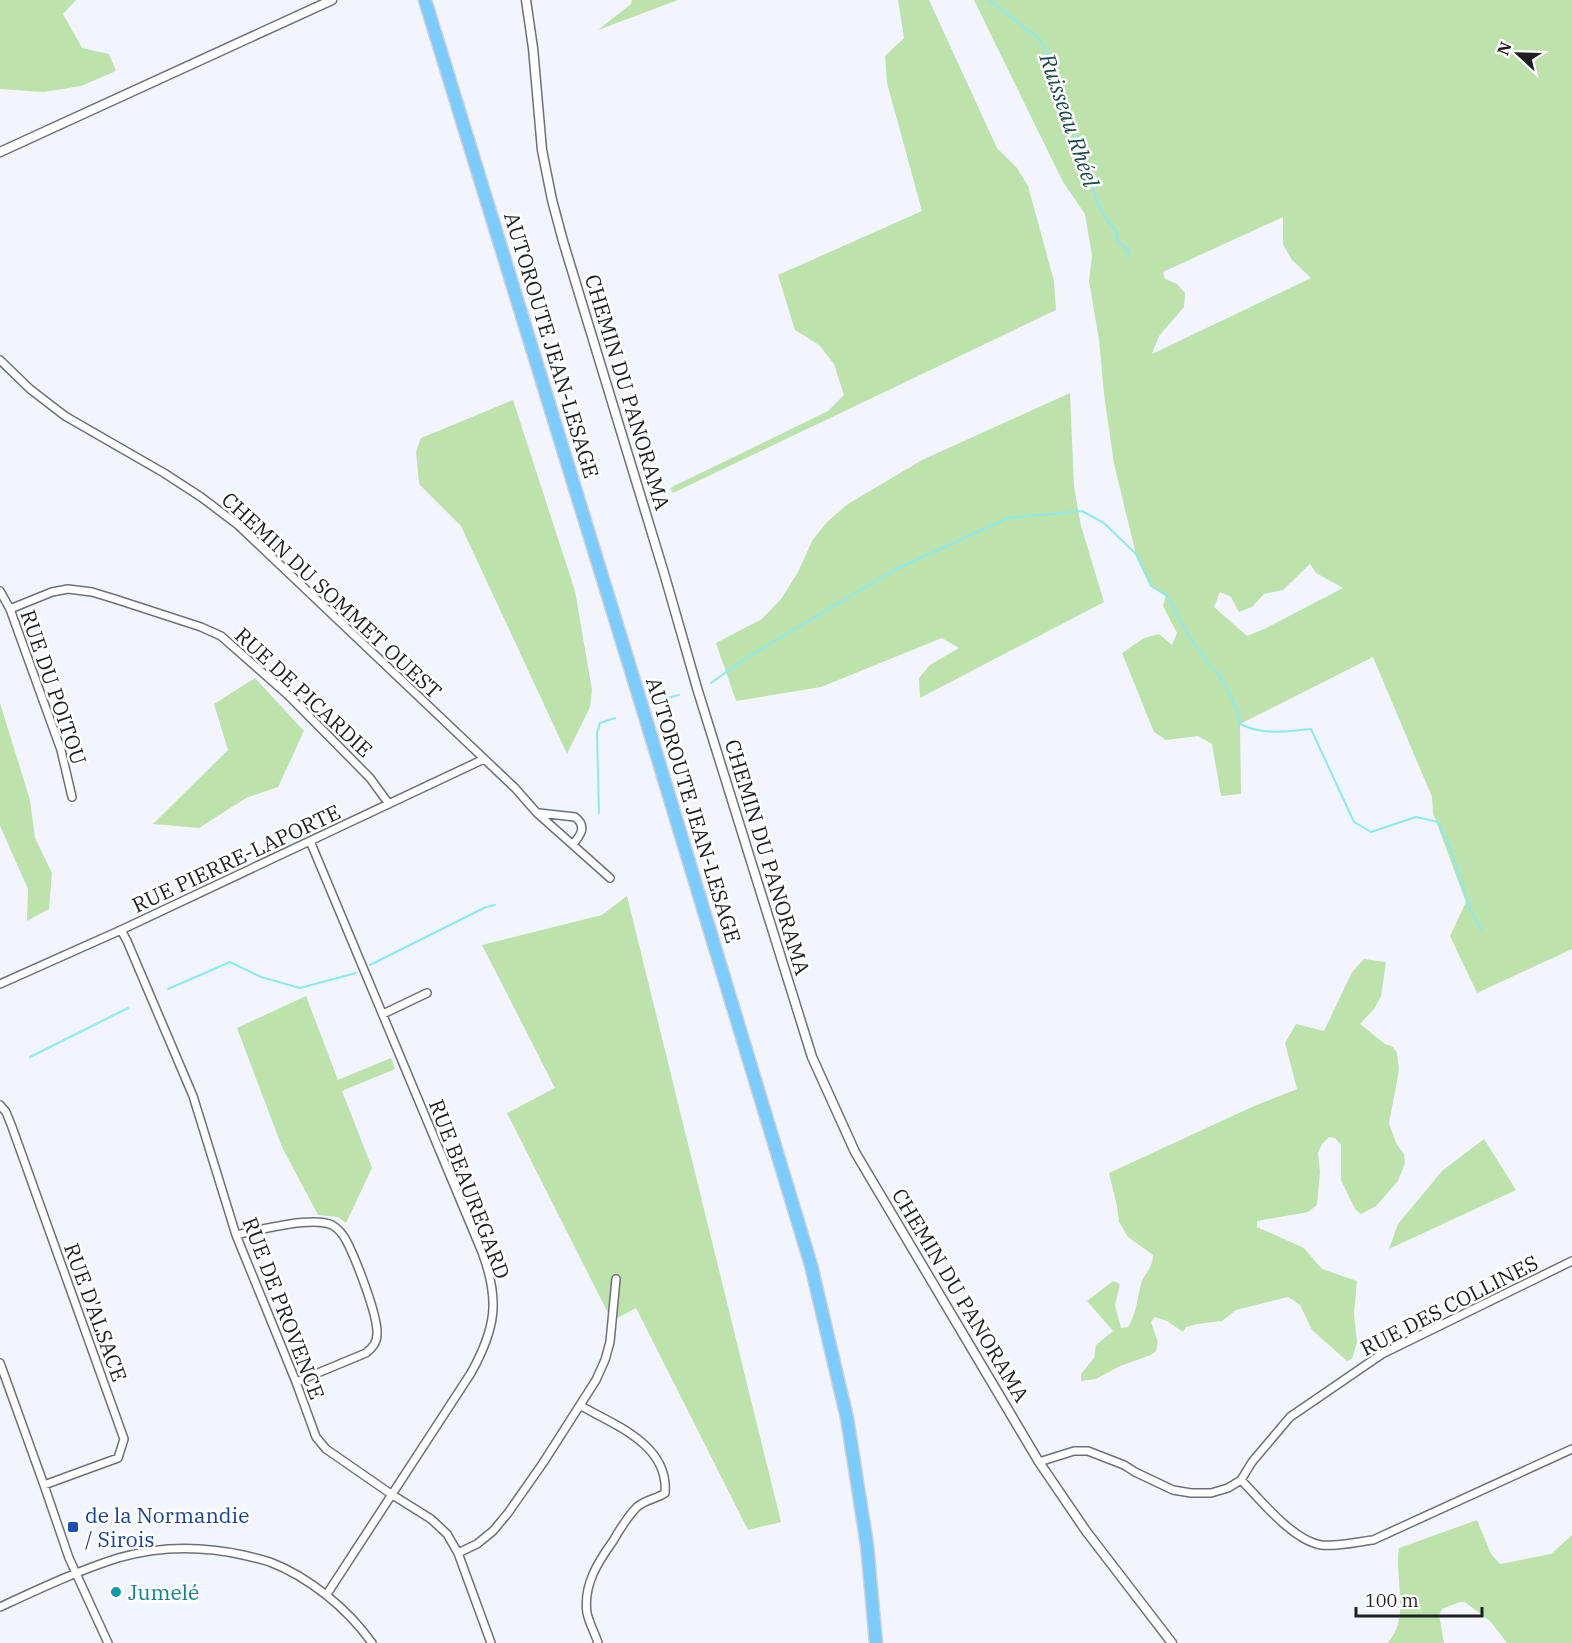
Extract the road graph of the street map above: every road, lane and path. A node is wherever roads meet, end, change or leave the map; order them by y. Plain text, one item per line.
1 (332, 0) edge
2 (425, 0) edge
3 (526, 0) edge
4 (0, 152) edge
5 (0, 360) edge
6 (0, 591) edge
7 (10, 609) junction
8 (484, 759) junction
9 (72, 797) dead end
10 (389, 804) junction
11 (537, 813) junction
12 (310, 841) junction
13 (573, 844) junction
14 (610, 878) dead end
15 (121, 930) junction
16 (0, 984) edge
17 (427, 993) dead end
18 (383, 1014) junction
19 (0, 1105) edge
20 (236, 1234) junction
21 (1572, 1261) edge
22 (616, 1279) dead end
23 (0, 1363) edge
24 (2, 1374) edge
25 (296, 1382) junction
26 (580, 1406) junction
27 (1572, 1449) edge
28 (1039, 1462) junction
29 (1241, 1480) junction
30 (44, 1485) junction
31 (391, 1494) junction
32 (458, 1554) junction
33 (74, 1572) junction
34 (327, 1594) junction
35 (0, 1607) edge
36 (108, 1643) edge
37 (372, 1643) edge
38 (491, 1643) edge
39 (598, 1643) edge
40 (876, 1643) edge
41 (1172, 1643) edge

1 - 4 street
2 - 40 highway, AUTOROUTE JEAN-LESAGE
3 - 28 street, CHEMIN DU PANORAMA
5 - 8 street, CHEMIN DU SOMMET OUEST
6 - 7 street, RUE DU POITOU
7 - 9 street, RUE DU POITOU
7 - 10 street, RUE DE PICARDIE
8 - 10 street, RUE PIERRE-LAPORTE
8 - 11 street, CHEMIN DU SOMMET OUEST
10 - 12 street, RUE PIERRE-LAPORTE
11 - 13 street, CHEMIN DU SOMMET OUEST
11 - 13 street
12 - 15 street, RUE PIERRE-LAPORTE
12 - 18 street, RUE BEAUREGARD
13 - 14 street, CHEMIN DU SOMMET OUEST
15 - 16 street, RUE PIERRE-LAPORTE
15 - 20 street, RUE DE PROVENCE
17 - 18 street
18 - 31 street, RUE BEAUREGARD
19 - 30 street, RUE D'ALSACE
20 - 25 street, RUE DE PROVENCE
20 - 25 street
21 - 29 street, RUE DES COLLINES
22 - 26 street
23 - 24 street
24 - 30 street
25 - 31 street, RUE DE PROVENCE
26 - 32 street
26 - 39 street
27 - 29 street
28 - 29 street
28 - 41 street, CHEMIN DU PANORAMA
30 - 33 street
31 - 32 street, RUE DE PROVENCE
31 - 34 street, RUE BEAUREGARD
32 - 38 street, RUE DE PROVENCE
33 - 34 street
33 - 35 street
33 - 36 street
34 - 37 street

